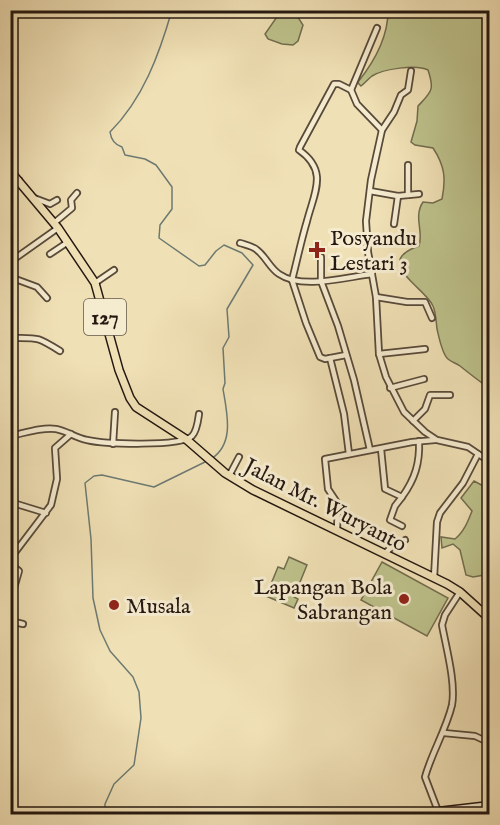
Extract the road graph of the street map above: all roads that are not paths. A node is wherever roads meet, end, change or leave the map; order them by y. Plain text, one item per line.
1 (377, 28) dead end
2 (411, 71) dead end
3 (351, 90) junction
4 (382, 130) junction
5 (408, 165) dead end
6 (10, 171) edge
7 (19, 180) junction
8 (10, 188) edge
9 (370, 191) junction
10 (77, 194) dead end
11 (419, 194) dead end
12 (408, 195) junction
13 (398, 196) junction
14 (34, 198) junction
15 (57, 200) dead end
16 (394, 224) dead end
17 (56, 226) junction
18 (68, 242) junction
19 (240, 243) dead end
20 (10, 251) edge
21 (50, 254) dead end
22 (16, 257) junction
23 (321, 257) dead end
24 (10, 262) edge
25 (114, 270) dead end
26 (372, 274) junction
27 (10, 277) edge
28 (292, 280) junction
29 (321, 281) junction
30 (95, 284) junction
31 (376, 297) junction
32 (47, 298) dead end
33 (432, 318) dead end
34 (10, 338) edge
35 (425, 349) dead end
36 (60, 351) dead end
37 (379, 354) junction
38 (346, 355) junction
39 (330, 358) junction
40 (424, 379) dead end
41 (390, 388) junction
42 (450, 395) dead end
43 (116, 412) dead end
44 (199, 414) dead end
45 (413, 421) junction
46 (71, 434) junction
47 (10, 436) edge
48 (187, 440) junction
49 (437, 440) junction
50 (419, 441) junction
51 (113, 444) junction
52 (381, 449) junction
53 (370, 450) junction
54 (349, 454) junction
55 (478, 454) junction
56 (239, 458) dead end
57 (489, 462) edge
58 (229, 476) junction
59 (402, 497) junction
60 (10, 502) edge
61 (46, 513) junction
62 (402, 526) dead end
63 (337, 530) junction
64 (405, 540) dead end
65 (384, 554) junction
66 (10, 559) edge
67 (10, 564) edge
68 (434, 578) junction
69 (460, 592) junction
70 (10, 602) edge
71 (489, 619) edge
72 (10, 621) edge
73 (23, 624) dead end
74 (444, 732) junction
75 (489, 744) edge
76 (489, 805) edge
77 (435, 813) edge

1 - 3 street
2 - 4 street
3 - 4 street
3 - 28 street
4 - 9 street
5 - 12 street
6 - 7 main road, Jalan Mr. Wuryanto / 127
7 - 8 street
7 - 14 main road, Jalan Mr. Wuryanto / 127
9 - 13 street
9 - 26 street
10 - 17 street
11 - 12 street
12 - 13 street
13 - 16 street
14 - 15 street
14 - 17 main road, Jalan Mr. Wuryanto / 127
17 - 18 main road, Jalan Mr. Wuryanto / 127
17 - 22 street
18 - 21 street
18 - 30 main road, Jalan Mr. Wuryanto / 127
19 - 28 street
20 - 22 street
22 - 24 street
23 - 29 street
25 - 30 street
26 - 29 street
26 - 31 street
27 - 32 street
28 - 29 street
28 - 39 street
29 - 38 street
30 - 48 main road, Jalan Mr. Wuryanto / 127
31 - 33 street
31 - 37 street
34 - 36 street
35 - 37 street
37 - 41 street
38 - 39 street
38 - 53 street
39 - 54 street
40 - 41 street
41 - 45 street
42 - 45 street
43 - 51 street
44 - 48 street
45 - 49 street
46 - 47 street
46 - 51 street
46 - 61 street
48 - 51 street
48 - 58 main road, Jalan Mr. Wuryanto / 127
49 - 50 street
49 - 55 street
50 - 52 street
50 - 59 street
52 - 53 street
52 - 59 street
53 - 54 street
54 - 63 street
55 - 57 street
55 - 68 street
56 - 58 street
58 - 63 main road, Jalan Mr. Wuryanto / 127
59 - 62 street
60 - 61 street
61 - 66 street
63 - 65 main road, Jalan Mr. Wuryanto / 127
64 - 65 street
65 - 68 main road, Jalan Mr. Wuryanto / 127
67 - 70 street
68 - 69 main road, Jalan Mr. Wuryanto / 127
69 - 71 main road, Jalan Mr. Wuryanto / 127
69 - 74 street
72 - 73 street
74 - 75 street
74 - 77 street
76 - 77 main road

